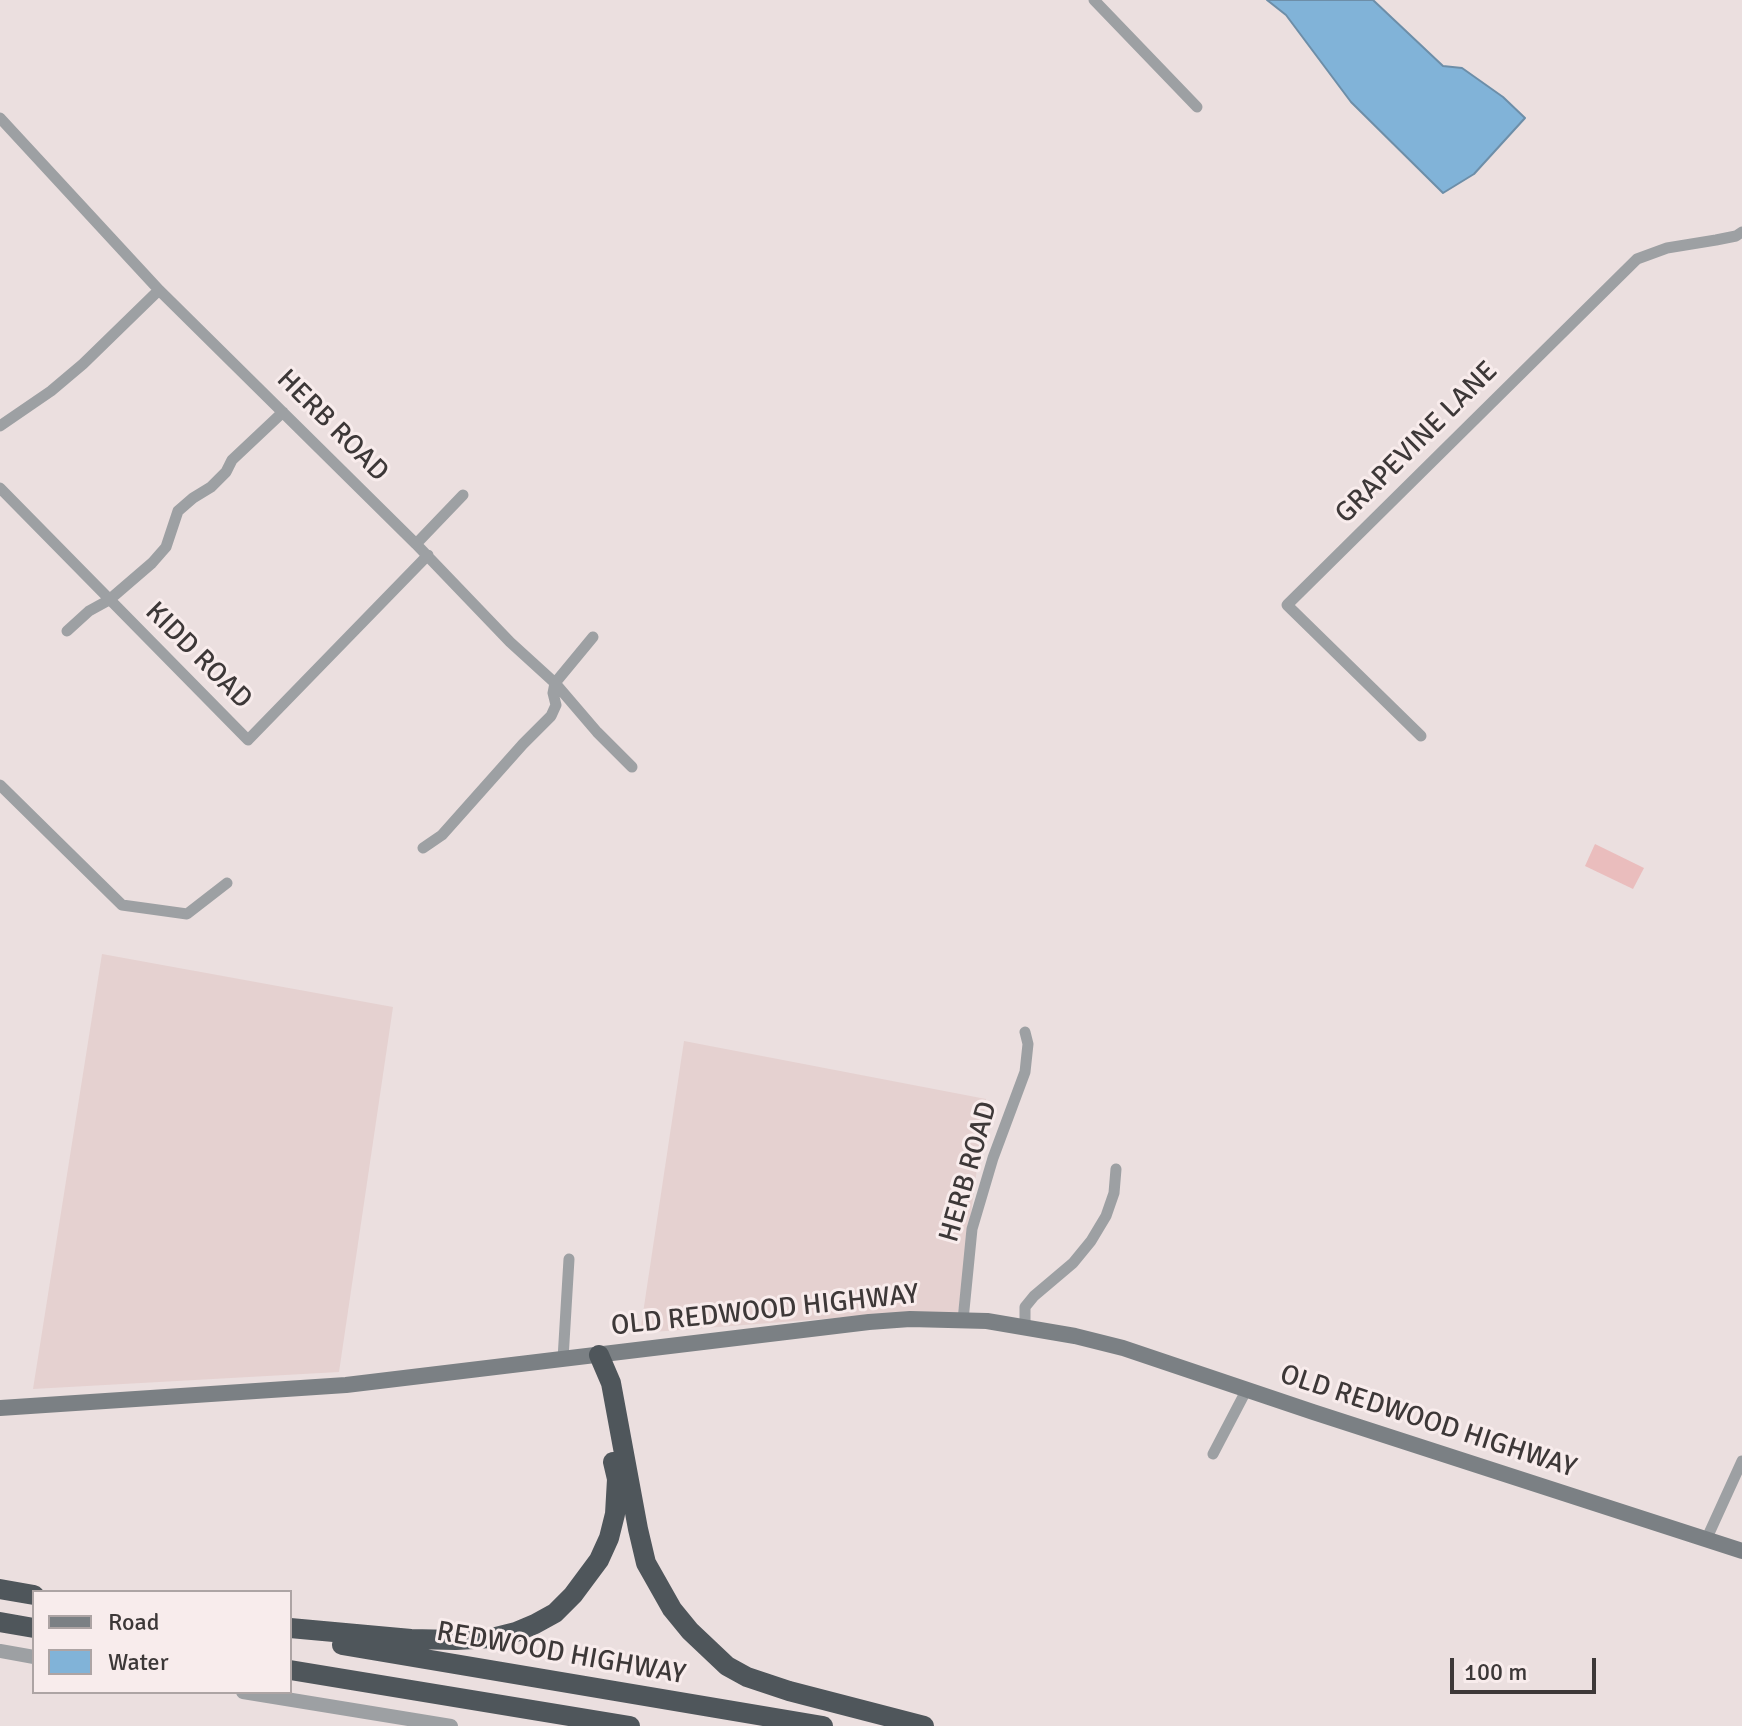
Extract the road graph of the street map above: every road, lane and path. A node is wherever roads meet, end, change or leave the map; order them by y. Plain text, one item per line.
1 (1094, 0) edge
2 (1197, 107) dead end
3 (0, 118) edge
4 (1742, 232) edge
5 (159, 290) junction
6 (283, 412) junction
7 (0, 426) edge
8 (0, 488) edge
9 (463, 495) dead end
10 (416, 544) junction
11 (428, 555) junction
12 (109, 600) junction
13 (67, 631) dead end
14 (593, 637) dead end
15 (555, 683) junction
16 (1421, 736) dead end
17 (632, 767) dead end
18 (0, 785) edge
19 (423, 848) dead end
20 (227, 883) dead end
21 (1025, 1032) dead end
22 (1116, 1169) dead end
23 (569, 1259) dead end
24 (963, 1320) junction
25 (1025, 1326) junction
26 (599, 1355) junction
27 (563, 1359) junction
28 (1247, 1389) junction
29 (0, 1408) edge
30 (1213, 1454) dead end
31 (1742, 1461) edge
32 (1706, 1540) junction
33 (1742, 1551) edge
34 (0, 1589) edge
35 (32, 1595) edge
36 (0, 1622) edge
37 (32, 1628) edge
38 (292, 1628) edge
39 (292, 1636) edge
40 (0, 1651) edge
41 (32, 1657) edge
42 (292, 1670) edge
43 (255, 1694) edge
44 (451, 1726) edge
45 (630, 1726) edge
46 (823, 1726) edge
47 (924, 1726) edge

1 - 2 street
3 - 5 street, HERB ROAD
4 - 16 street, GRAPEVINE LANE
5 - 6 street, HERB ROAD
5 - 7 street
6 - 10 street, HERB ROAD
6 - 12 street
8 - 12 street, KIDD ROAD
9 - 10 street
10 - 11 street, HERB ROAD
11 - 12 street, KIDD ROAD
11 - 15 street, HERB ROAD
12 - 13 street
14 - 15 street
15 - 17 street, HERB ROAD
15 - 19 street
18 - 20 street
21 - 24 street, HERB ROAD
22 - 25 street
23 - 27 street
24 - 25 main road, OLD REDWOOD HIGHWAY
24 - 26 main road, OLD REDWOOD HIGHWAY
25 - 28 main road, OLD REDWOOD HIGHWAY
26 - 27 main road, OLD REDWOOD HIGHWAY
26 - 38 highway
26 - 47 highway
27 - 29 main road, OLD REDWOOD HIGHWAY
28 - 30 street
28 - 32 main road, OLD REDWOOD HIGHWAY
31 - 32 street
32 - 33 main road, OLD REDWOOD HIGHWAY
34 - 35 highway
36 - 37 highway
39 - 46 highway, REDWOOD HIGHWAY
40 - 41 street
42 - 45 highway
43 - 44 street

